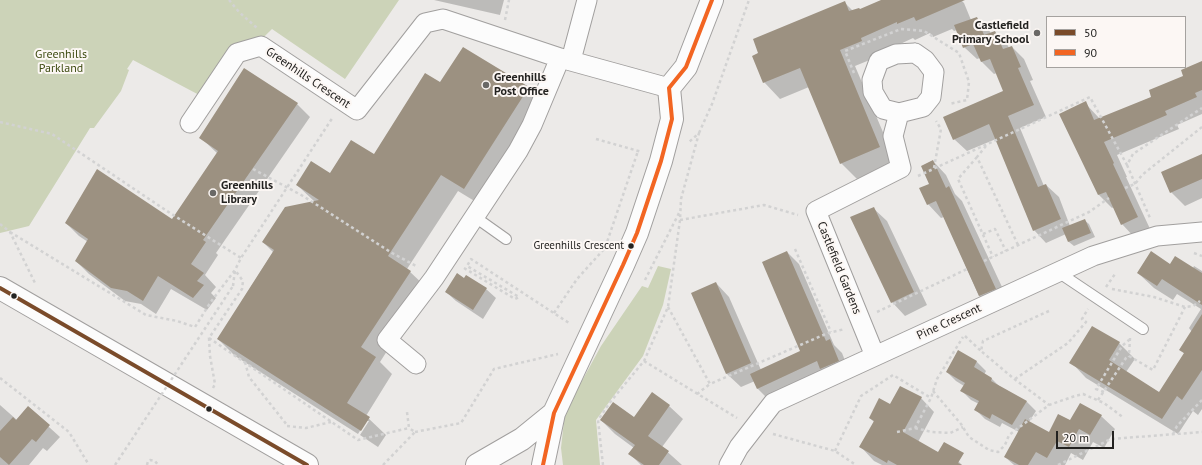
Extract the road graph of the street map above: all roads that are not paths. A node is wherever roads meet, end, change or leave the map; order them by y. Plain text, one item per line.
1 (587, 0) edge
2 (712, 0) edge
3 (565, 59) junction
4 (669, 88) junction
5 (899, 112) junction
6 (190, 123) dead end
7 (475, 217) junction
8 (1202, 232) edge
9 (506, 239) dead end
10 (1058, 272) junction
11 (0, 288) edge
12 (1140, 327) road end
13 (875, 356) junction
14 (416, 364) dead end
15 (554, 413) junction
16 (307, 465) edge
17 (477, 465) edge
18 (543, 465) edge
19 (729, 465) edge

1 - 3 street
2 - 4 street
3 - 4 street, Greenhills Crescent
3 - 6 street, Greenhills Crescent
3 - 7 street
4 - 15 street
5 - 5 street
5 - 13 street, Castlefield Gardens
7 - 9 lane
7 - 14 street
8 - 10 street, Pine Crescent
10 - 12 lane
10 - 13 street, Pine Crescent
11 - 16 street
13 - 19 street, Pine Crescent
15 - 17 street
15 - 18 street

